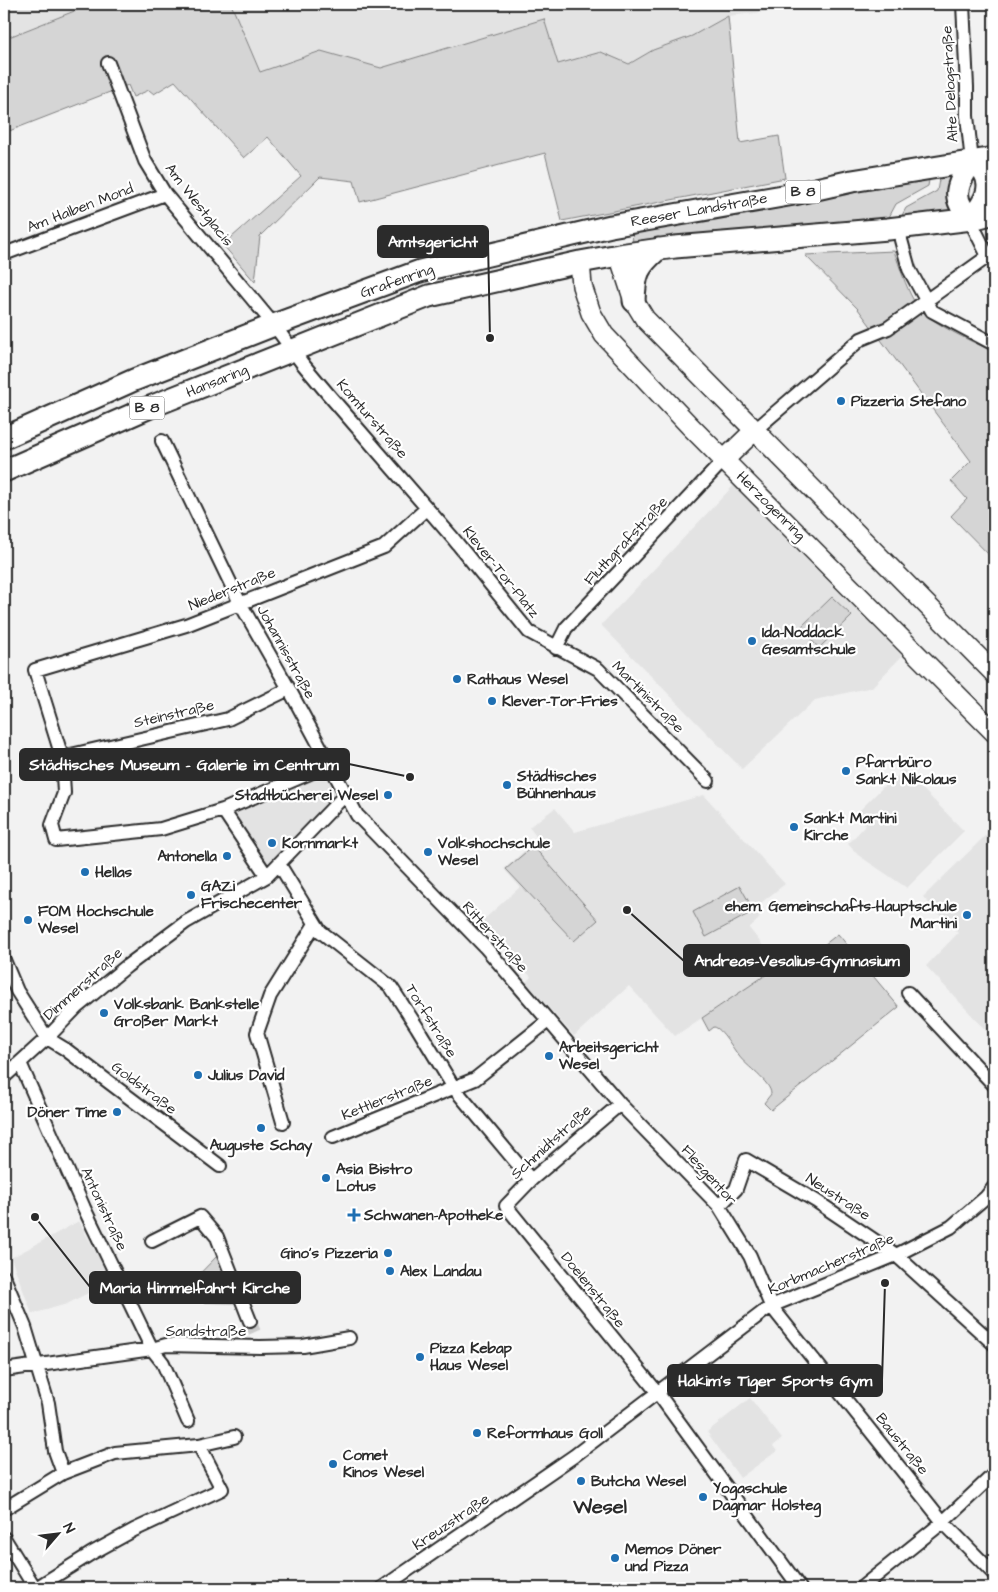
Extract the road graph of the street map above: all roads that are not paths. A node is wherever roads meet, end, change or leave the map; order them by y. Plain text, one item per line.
1 (963, 4) edge
2 (108, 63) dead end
3 (994, 158) edge
4 (972, 162) junction
5 (165, 194) junction
6 (994, 213) edge
7 (972, 219) junction
8 (611, 226) junction
9 (900, 227) junction
10 (588, 231) junction
11 (658, 249) junction
12 (5, 252) edge
13 (991, 254) edge
14 (619, 255) junction
15 (580, 262) junction
16 (925, 300) junction
17 (634, 302) junction
18 (274, 325) junction
19 (994, 344) edge
20 (293, 350) junction
21 (754, 431) junction
22 (4, 438) edge
23 (162, 441) dead end
24 (724, 460) junction
25 (4, 471) edge
26 (427, 508) junction
27 (240, 603) junction
28 (556, 648) junction
29 (994, 673) edge
30 (289, 689) junction
31 (994, 732) edge
32 (62, 757) junction
33 (329, 765) junction
34 (708, 781) dead end
35 (345, 795) junction
36 (223, 810) junction
37 (279, 864) junction
38 (267, 876) junction
39 (315, 924) junction
40 (4, 960) edge
41 (908, 993) dead end
42 (548, 1021) junction
43 (47, 1038) junction
44 (20, 1063) junction
45 (4, 1077) edge
46 (994, 1085) edge
47 (454, 1088) junction
48 (620, 1104) junction
49 (283, 1122) dead end
50 (333, 1138) dead end
51 (220, 1166) dead end
52 (531, 1180) junction
53 (994, 1187) edge
54 (506, 1206) joint
55 (719, 1206) junction
56 (152, 1241) dead end
57 (896, 1255) junction
58 (4, 1277) edge
59 (771, 1306) junction
60 (250, 1321) tunnel mouth
61 (349, 1338) dead end
62 (994, 1344) edge
63 (152, 1349) junction
64 (37, 1366) junction
65 (4, 1370) edge
66 (657, 1392) junction
67 (188, 1421) dead end
68 (234, 1437) dead end
69 (199, 1445) junction
70 (63, 1473) junction
71 (994, 1474) edge
72 (538, 1482) joint
73 (4, 1508) edge
74 (943, 1522) junction
75 (4, 1538) edge
76 (994, 1574) edge
77 (35, 1588) edge
78 (382, 1588) edge
79 (800, 1588) edge
80 (860, 1588) edge

1 - 4 street, Alte Delogstraße
2 - 5 street, Am Westglacis
3 - 4 main road, Reeser Landstraße / B 8
4 - 7 main road
4 - 7 main road
4 - 8 main road, Reeser Landstraße / B 8
5 - 12 street, Am Halben Mond
5 - 18 street, Am Westglacis
6 - 7 main road, Reeser Landstraße / B 8
7 - 9 main road, Reeser Landstraße / B 8
7 - 13 street
8 - 10 main road, Grafenring / B 8
8 - 14 main road
9 - 11 main road, Reeser Landstraße / B 8
9 - 16 street
10 - 15 main road
10 - 18 main road, Grafenring / B 8
11 - 14 main road, Reeser Landstraße / B 8
11 - 17 main road
13 - 16 street
14 - 15 main road, Grafenring / B 8
14 - 17 main road
15 - 20 main road, Grafenring / B 8
15 - 24 main road, Herzogenring
16 - 19 street
16 - 21 street
17 - 21 main road
18 - 20 street, Am Westglacis
18 - 22 main road, Hansaring / B 8
20 - 25 main road, Hansaring / B 8
20 - 26 street, Komturstraße
21 - 24 main road
21 - 29 main road
23 - 27 street, Johannisstraße
24 - 28 street, Fluthgrafstraße
24 - 31 main road, Herzogenring
26 - 27 street, Niederstraße
26 - 28 street, Klever-Tor-Platz
27 - 30 street, Johannisstraße
27 - 32 street, Niederstraße
28 - 34 street, Martinistraße
30 - 32 street, Steinstraße
30 - 33 street, Johannisstraße
32 - 36 street
33 - 35 street, Johannisstraße
33 - 36 street
35 - 37 street
35 - 42 street, Ritterstraße
36 - 38 street
37 - 38 street
37 - 39 street, Torfstraße
38 - 43 street, Dimmerstraße
39 - 47 street, Torfstraße
39 - 49 street
40 - 43 street
41 - 46 street
42 - 47 street, Kettlerstraße
42 - 48 street, Ritterstraße
43 - 44 street, Dimmerstraße
43 - 51 street, Goldstraße
44 - 45 street, Dimmerstraße
44 - 63 street, Antonistraße
47 - 50 street, Kettlerstraße
47 - 52 street, Torfstraße
48 - 52 street, Schmidtstraße
48 - 55 street, Flesgentor
52 - 54 street, Schmidtstraße
53 - 57 street, Korbmacherstraße
54 - 66 street, Doelenstraße
55 - 57 street, Neustraße
55 - 59 street, Flesgentor
56 - 60 street
57 - 59 street, Korbmacherstraße
57 - 62 street, Neustraße
58 - 64 street
59 - 66 street, Korbmacherstraße
59 - 74 street, Baustraße
61 - 63 street, Sandstraße
63 - 64 street, Sandstraße
63 - 67 street, Antonistraße
64 - 65 street, Sandstraße
64 - 70 street
66 - 72 street, Korbmacherstraße
66 - 79 street, Doelenstraße
68 - 69 street
69 - 70 street
69 - 77 street
70 - 73 street
71 - 74 street
72 - 78 street, Kreuzstraße
74 - 76 street, Baustraße
74 - 80 street
75 - 77 street

